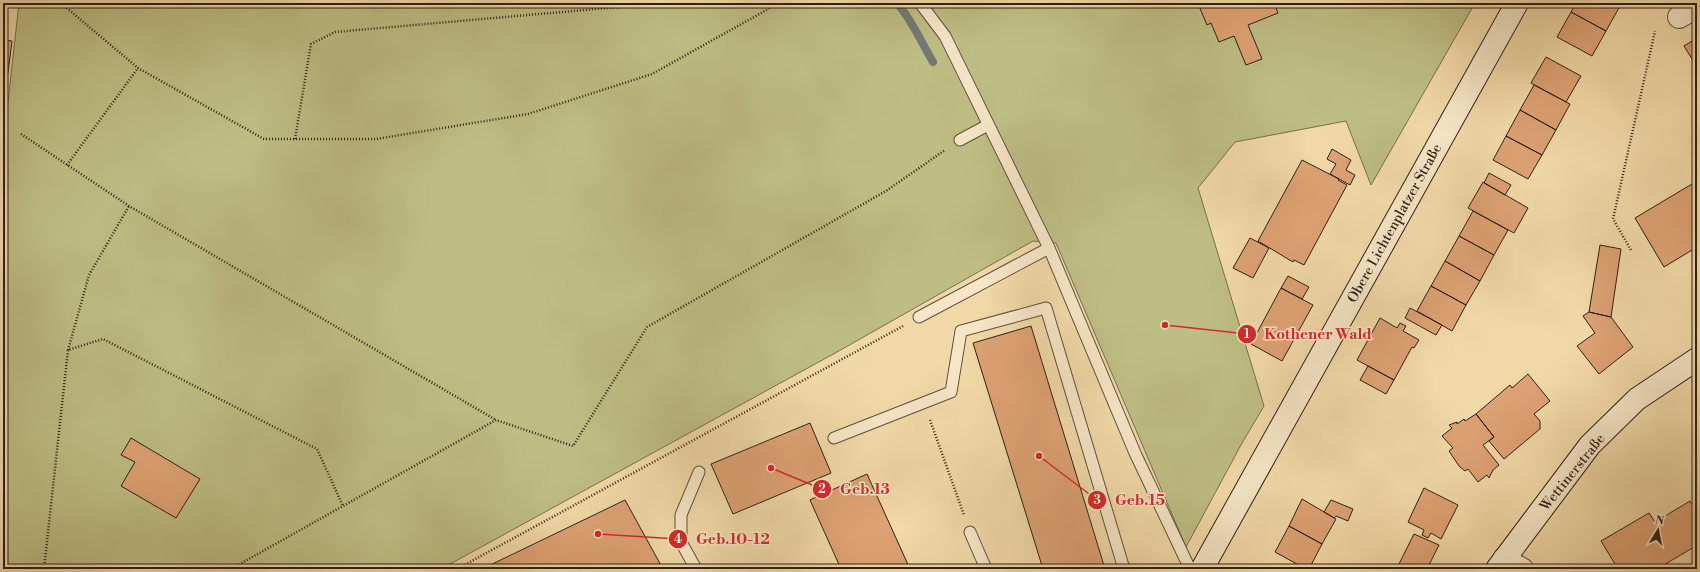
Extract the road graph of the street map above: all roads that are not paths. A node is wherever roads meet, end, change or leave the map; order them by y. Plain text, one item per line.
1 (920, 3) edge
2 (1517, 3) edge
3 (988, 125) junction
4 (960, 140) road end
5 (1049, 248) junction
6 (919, 317) road end
7 (1697, 358) edge
8 (834, 438) dead end
9 (699, 472) dead end
10 (970, 532) road end
11 (1508, 566) edge
12 (696, 569) edge
13 (986, 569) edge
14 (1124, 569) edge
15 (1190, 569) edge
16 (1202, 569) edge

1 - 3 lane
2 - 16 main road, Obere Lichtenplatzer Straße
3 - 4 lane
3 - 5 lane
5 - 6 lane
5 - 15 lane
7 - 11 main road, Wettinerstraße
8 - 14 lane
9 - 12 lane
10 - 13 lane

